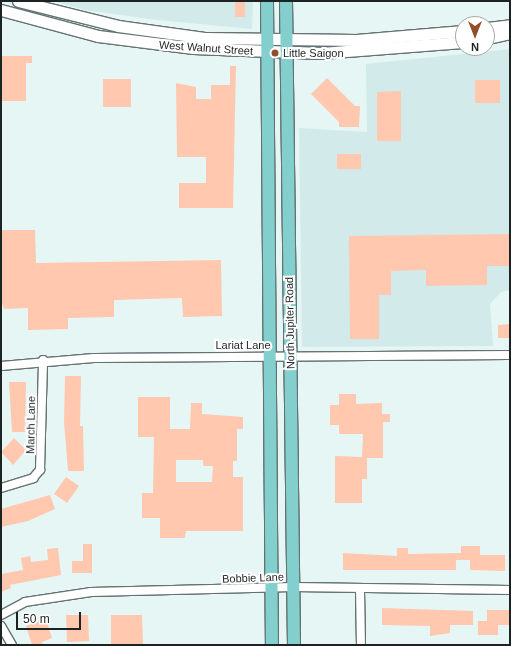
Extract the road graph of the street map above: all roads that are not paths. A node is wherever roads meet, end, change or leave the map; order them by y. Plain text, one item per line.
1 (18, 1) edge
2 (267, 1) edge
3 (286, 1) edge
4 (1, 10) edge
5 (65, 14) junction
6 (35, 20) junction
7 (510, 24) edge
8 (118, 26) junction
9 (495, 27) edge
10 (67, 29) junction
11 (455, 32) edge
12 (510, 33) edge
13 (495, 37) edge
14 (510, 37) edge
15 (495, 38) edge
16 (267, 39) junction
17 (286, 40) junction
18 (455, 42) edge
19 (268, 52) junction
20 (287, 52) junction
21 (269, 222) junction
22 (288, 222) junction
23 (510, 355) edge
24 (270, 356) junction
25 (290, 356) junction
26 (43, 360) junction
27 (1, 366) edge
28 (1, 488) edge
29 (293, 587) junction
30 (360, 588) junction
31 (271, 589) junction
32 (510, 590) edge
33 (1, 615) edge
34 (1, 626) edge
35 (12, 645) edge
36 (272, 645) edge
37 (294, 645) edge
38 (361, 645) edge

1 - 5 main road, West Walnut Street
2 - 16 main road, North Jupiter Road
3 - 17 main road, North Jupiter Road
4 - 6 main road, West Walnut Street
5 - 6 main road
5 - 8 main road, West Walnut Street
6 - 10 main road, West Walnut Street
7 - 9 main road
8 - 10 main road
8 - 16 main road, West Walnut Street
10 - 19 main road, West Walnut Street
11 - 17 main road, West Walnut Street
12 - 13 main road
14 - 15 main road
16 - 17 main road, West Walnut Street
16 - 19 main road, North Jupiter Road
17 - 20 main road, North Jupiter Road
18 - 20 main road, West Walnut Street
19 - 20 main road, West Walnut Street
19 - 21 main road, North Jupiter Road
20 - 22 main road, North Jupiter Road
21 - 22 main road
21 - 24 main road, North Jupiter Road
22 - 25 main road, North Jupiter Road
23 - 25 street, Lariat Lane
24 - 25 street, Lariat Lane
24 - 26 street, Lariat Lane
24 - 31 main road, North Jupiter Road
25 - 29 main road, North Jupiter Road
26 - 27 street, Lariat Lane
26 - 28 street, March Lane
29 - 30 street, Bobbie Lane
29 - 31 street, Bobbie Lane
29 - 37 main road, North Jupiter Road
30 - 32 street, Bobbie Lane
30 - 38 street
31 - 33 street, Bobbie Lane
31 - 36 main road, North Jupiter Road
34 - 35 street

